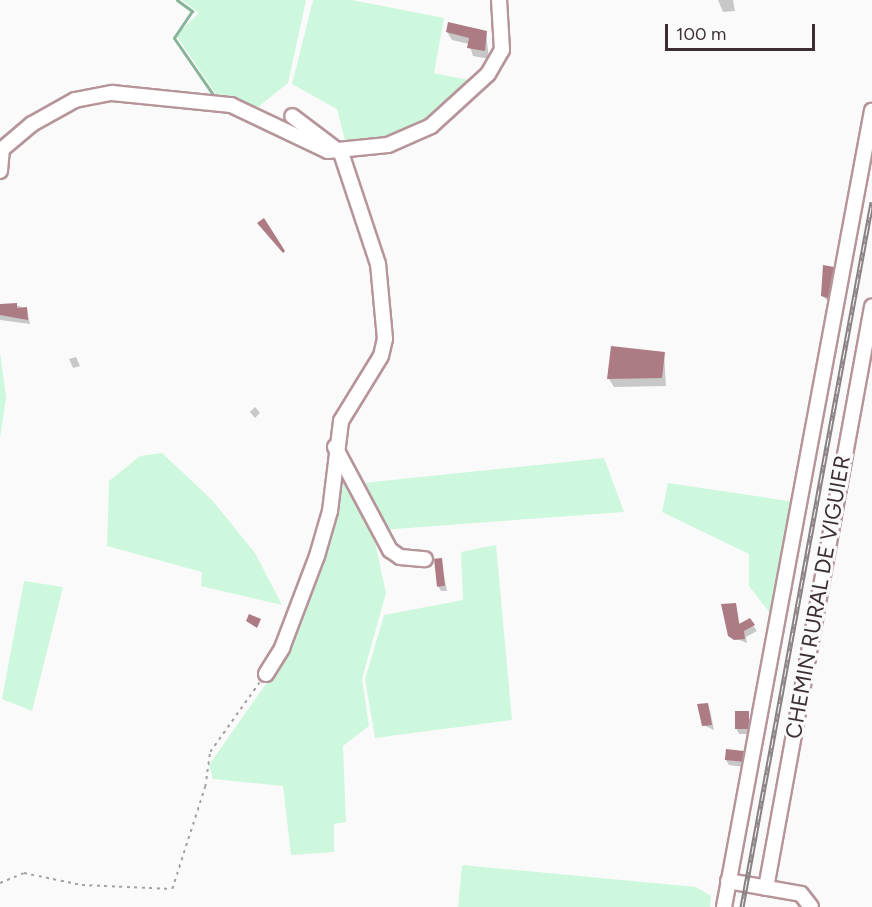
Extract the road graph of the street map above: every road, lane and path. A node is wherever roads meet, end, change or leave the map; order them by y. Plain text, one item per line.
1 (499, 0) edge
2 (872, 111) edge
3 (292, 116) dead end
4 (1, 150) edge
5 (341, 153) junction
6 (0, 171) edge
7 (872, 307) edge
8 (335, 447) junction
9 (425, 559) dead end
10 (266, 674) joint
11 (728, 881) junction
12 (0, 883) edge
13 (766, 888) junction
14 (724, 907) edge
15 (811, 907) edge

1 - 5 street
2 - 11 street
3 - 5 street
4 - 5 street
4 - 6 street
5 - 8 street
7 - 13 street, CHEMIN RURAL DE VIGUIER
8 - 9 street
8 - 10 street
10 - 12 path
11 - 13 street
11 - 14 street
13 - 15 street

